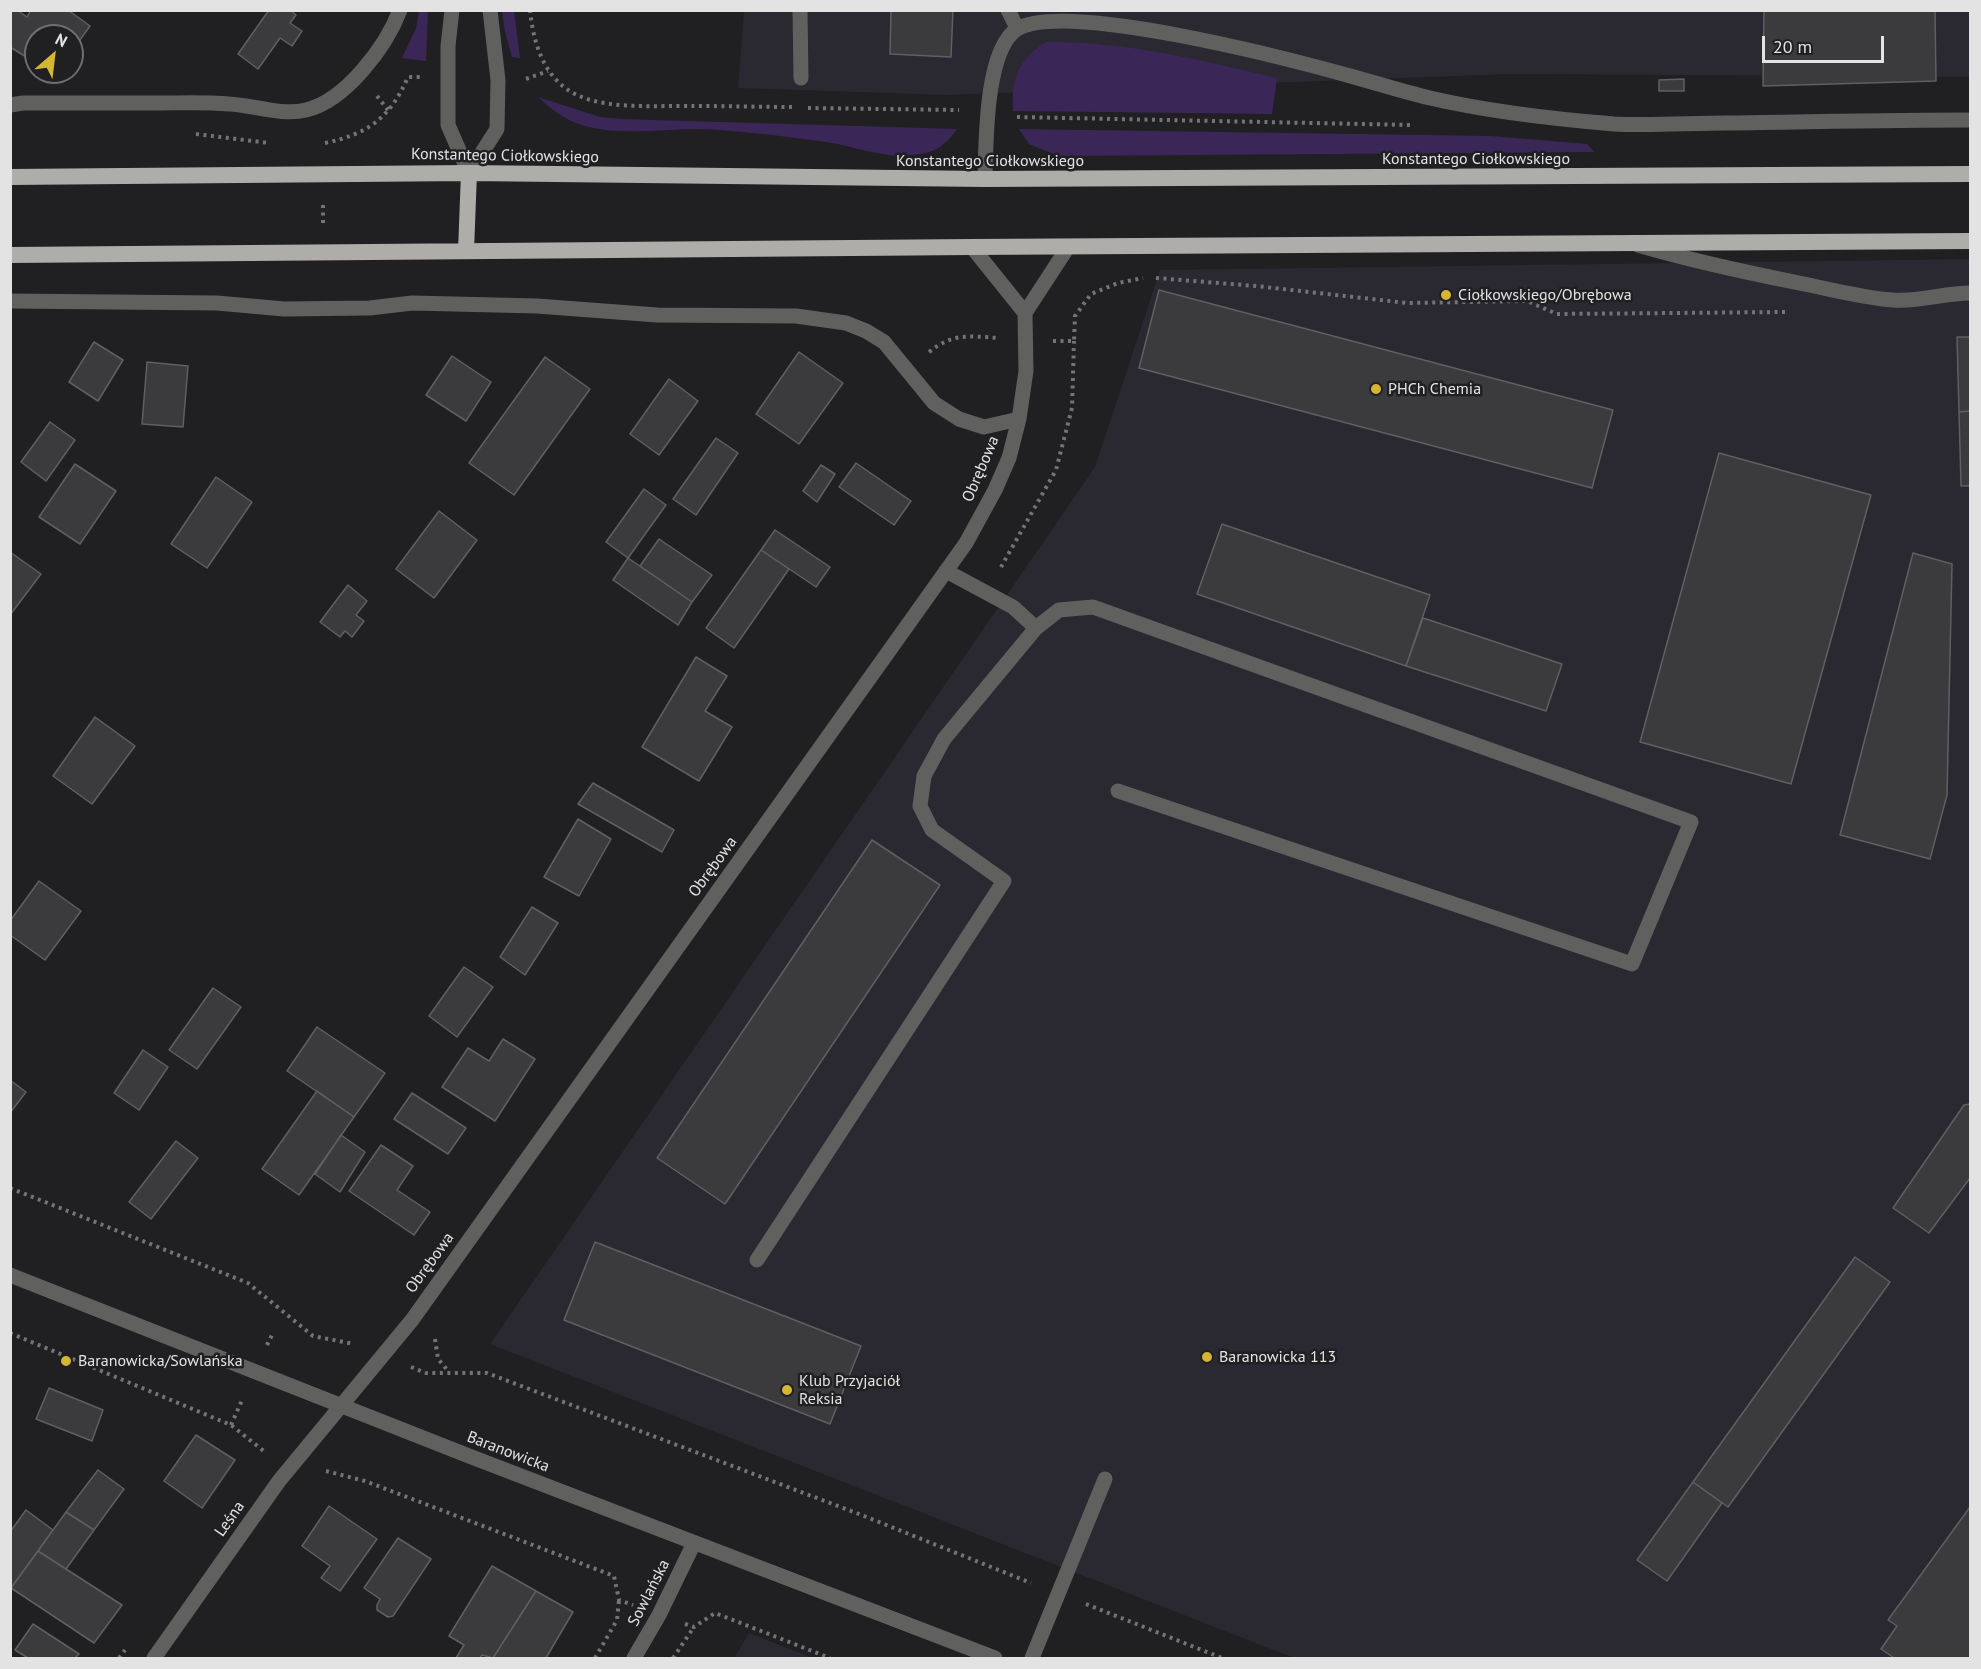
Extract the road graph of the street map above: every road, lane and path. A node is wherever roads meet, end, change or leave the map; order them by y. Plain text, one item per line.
1 (400, 10) edge
2 (452, 10) edge
3 (490, 10) edge
4 (530, 10) edge
5 (800, 10) edge
6 (1008, 10) edge
7 (1017, 28) junction
8 (801, 78) dead end
9 (448, 79) junction
10 (10, 105) edge
11 (988, 117) junction
12 (1971, 120) edge
13 (1419, 125) dead end
14 (188, 134) dead end
15 (270, 143) dead end
16 (324, 143) dead end
17 (469, 173) junction
18 (1971, 174) edge
19 (10, 177) edge
20 (985, 179) junction
21 (1971, 241) edge
22 (1632, 243) junction
23 (972, 246) junction
24 (1068, 247) junction
25 (466, 250) junction
26 (10, 255) edge
27 (1971, 293) edge
28 (10, 301) edge
29 (1796, 312) dead end
30 (1025, 313) junction
31 (1026, 340) junction
32 (1074, 341) junction
33 (912, 375) junction
34 (1019, 419) junction
35 (946, 571) junction
36 (986, 592) junction
37 (1036, 628) junction
38 (1118, 791) dead end
39 (10, 1188) edge
40 (757, 1260) dead end
41 (10, 1275) edge
42 (10, 1333) edge
43 (383, 1355) junction
44 (341, 1406) junction
45 (266, 1452) junction
46 (259, 1462) dead end
47 (289, 1469) junction
48 (1105, 1479) dead end
49 (694, 1543) junction
50 (1059, 1594) junction
51 (619, 1600) junction
52 (659, 1615) junction
53 (694, 1628) junction
54 (126, 1649) dead end
55 (119, 1659) edge
56 (154, 1659) edge
57 (595, 1659) edge
58 (634, 1659) edge
59 (673, 1659) edge
60 (830, 1659) edge
61 (995, 1659) edge
62 (1032, 1659) edge
63 (1222, 1659) edge

1 - 10 street
2 - 9 street
3 - 17 street
4 - 11 path
5 - 8 street
6 - 7 street
7 - 11 street
7 - 12 street
9 - 16 path
9 - 17 street
11 - 13 path
11 - 20 street
14 - 15 path
17 - 19 highway, Konstantego Ciołkowskiego
17 - 20 highway, Konstantego Ciołkowskiego
17 - 25 highway
18 - 20 highway, Konstantego Ciołkowskiego
21 - 22 highway
22 - 24 highway
22 - 27 street
23 - 24 highway
23 - 25 highway
23 - 30 street
24 - 30 street
25 - 26 highway
28 - 33 street
29 - 32 path
30 - 31 street, Obrębowa
31 - 32 path
31 - 33 path
31 - 34 street, Obrębowa
32 - 36 path
33 - 34 street
34 - 35 street, Obrębowa
35 - 36 street
35 - 43 street, Obrębowa
36 - 37 street
37 - 38 street
37 - 40 street
39 - 43 path
41 - 44 street, Baranowicka
42 - 45 path
43 - 44 street, Obrębowa
43 - 50 path
44 - 47 street, Leśna
44 - 49 street, Baranowicka
45 - 46 path
45 - 47 path
47 - 51 path
47 - 56 street, Leśna
48 - 50 street
49 - 52 street, Sowlańska
49 - 61 street, Baranowicka
50 - 62 street
50 - 63 path
51 - 52 path
51 - 57 path
52 - 53 path
52 - 58 street, Sowlańska
53 - 59 path
53 - 60 path
54 - 55 path

